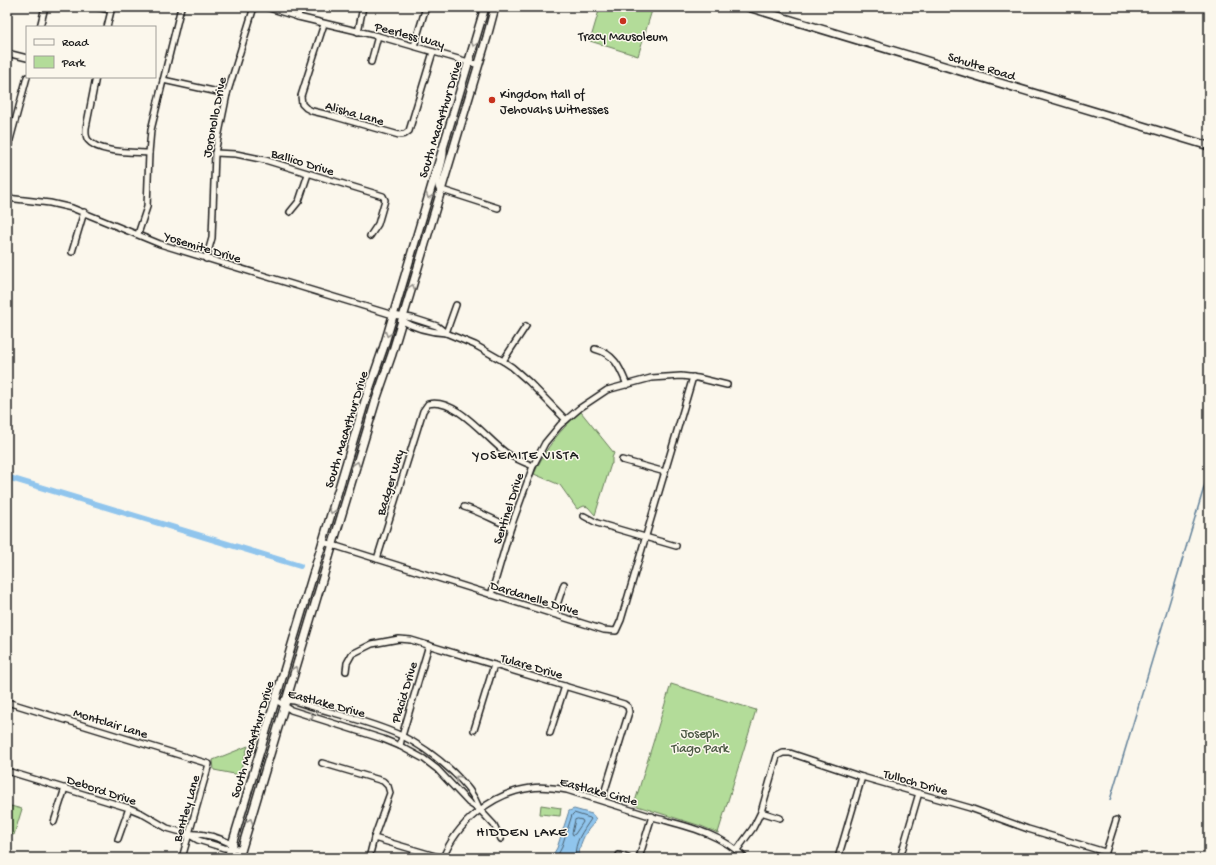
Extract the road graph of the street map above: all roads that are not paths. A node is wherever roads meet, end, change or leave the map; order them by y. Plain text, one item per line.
1 (45, 7) edge
2 (98, 7) edge
3 (181, 7) edge
4 (254, 7) edge
5 (266, 7) edge
6 (300, 7) edge
7 (363, 7) edge
8 (426, 7) edge
9 (485, 7) edge
10 (495, 7) edge
11 (748, 7) edge
12 (111, 9) edge
13 (298, 17) junction
14 (324, 24) junction
15 (40, 26) edge
16 (107, 26) edge
17 (358, 32) junction
18 (378, 36) junction
19 (414, 46) junction
20 (433, 52) junction
21 (7, 53) edge
22 (26, 58) edge
23 (371, 62) dead end
24 (469, 62) junction
25 (479, 65) junction
26 (27, 78) edge
27 (96, 78) edge
28 (163, 80) junction
29 (227, 94) junction
30 (7, 129) edge
31 (13, 131) junction
32 (444, 146) junction
33 (1209, 146) edge
34 (7, 152) edge
35 (148, 153) junction
36 (215, 154) junction
37 (308, 174) junction
38 (441, 191) junction
39 (7, 198) edge
40 (498, 208) dead end
41 (84, 212) junction
42 (290, 212) dead end
43 (138, 234) junction
44 (370, 236) dead end
45 (72, 252) dead end
46 (206, 258) junction
47 (456, 305) dead end
48 (393, 315) junction
49 (402, 319) junction
50 (526, 326) dead end
51 (446, 333) junction
52 (595, 349) dead end
53 (503, 361) junction
54 (693, 377) junction
55 (627, 385) junction
56 (726, 385) dead end
57 (566, 420) junction
58 (622, 460) dead end
59 (533, 466) junction
60 (665, 472) junction
61 (464, 507) dead end
62 (584, 516) dead end
63 (511, 527) junction
64 (646, 537) junction
65 (323, 542) junction
66 (332, 545) junction
67 (676, 546) dead end
68 (377, 559) junction
69 (564, 584) dead end
70 (491, 595) junction
71 (554, 614) junction
72 (429, 645) junction
73 (494, 665) junction
74 (346, 671) dead end
75 (565, 686) junction
76 (276, 700) junction
77 (7, 702) edge
78 (285, 703) junction
79 (474, 730) dead end
80 (550, 733) dead end
81 (402, 736) junction
82 (400, 746) junction
83 (322, 763) dead end
84 (209, 764) joint
85 (7, 771) edge
86 (862, 777) junction
87 (65, 788) junction
88 (919, 793) junction
89 (602, 800) junction
90 (129, 808) junction
91 (480, 810) junction
92 (760, 812) junction
93 (652, 816) junction
94 (780, 818) dead end
95 (1116, 820) dead end
96 (54, 822) dead end
97 (188, 834) junction
98 (374, 838) junction
99 (118, 839) dead end
100 (501, 839) dead end
101 (232, 847) junction
102 (241, 849) junction
103 (737, 850) junction
104 (1106, 852) junction
105 (619, 855) dead end
106 (182, 858) edge
107 (228, 858) edge
108 (239, 858) edge
109 (369, 858) edge
110 (442, 858) edge
111 (628, 858) edge
112 (639, 858) edge
113 (745, 858) edge
114 (838, 858) edge
115 (900, 858) edge
116 (1104, 858) edge

1 - 15 street
2 - 12 street
3 - 28 street
4 - 29 street, Joronollo Drive
5 - 13 street, Peerless Way
6 - 13 street
7 - 17 street
8 - 19 street
9 -> 24 main road, South MacArthur Drive
10 - 25 main road, South MacArthur Drive
11 - 33 main road, Schulte Road
12 - 16 street
13 - 14 street, Peerless Way
14 - 17 street, Peerless Way
14 - 20 street, Alisha Lane
17 - 18 street, Peerless Way
18 - 19 street, Peerless Way
18 - 23 street
19 - 20 street, Peerless Way
20 - 24 street, Peerless Way
21 - 22 street
24 - 25 street, Peerless Way
24 - 32 main road, South MacArthur Drive
25 - 38 main road, South MacArthur Drive
26 - 31 street
27 - 35 street
28 - 29 street
28 - 35 street
29 - 36 street, Joronollo Drive
30 - 31 street
31 - 34 street
32 - 38 street
32 -> 48 main road, South MacArthur Drive
35 - 43 street
36 - 37 street, Ballico Drive
36 - 46 street, Joronollo Drive
37 - 42 street
37 - 44 street, Ballico Drive
38 - 40 street
49 -> 38 main road, South MacArthur Drive
39 - 41 street, Yosemite Drive
41 - 43 street, Yosemite Drive
41 - 45 street
43 - 46 street, Yosemite Drive
46 - 48 street, Yosemite Drive
47 - 51 street
48 - 49 street, Yosemite Drive
48 -> 65 main road, South MacArthur Drive
49 - 51 street, Yosemite Drive
66 -> 49 main road, South MacArthur Drive
50 - 53 street
51 - 53 street, Yosemite Drive
52 - 55 street
53 - 57 street, Yosemite Drive
54 - 55 street, Sentinel Drive
54 - 56 street, Sentinel Drive
54 - 60 street
55 - 57 street, Sentinel Drive
57 - 59 street, Sentinel Drive
58 - 60 street
59 - 63 street, Sentinel Drive
59 - 68 street, Badger Way
60 - 64 street
61 - 63 street
62 - 64 street
63 - 70 street, Sentinel Drive
64 - 67 street
64 - 71 street, Dardanelle Drive
65 - 66 street, Dardanelle Drive
65 - 76 main road, South MacArthur Drive
66 - 68 street, Dardanelle Drive
78 -> 66 main road, South MacArthur Drive
68 - 70 street, Dardanelle Drive
69 - 71 street
70 - 71 street, Dardanelle Drive
72 - 73 street, Tulare Drive
72 - 74 street, Tulare Drive
72 - 81 street, Placid Drive
73 - 75 street, Tulare Drive
73 - 79 street
75 - 80 street
75 - 89 street, Tulare Drive
76 - 78 street, Eastlake Drive
76 - 101 main road, South MacArthur Drive
77 - 84 street, Montclair Lane
78 - 81 street, Eastlake Drive
78 -> 82 street, Eastlake Drive
102 -> 78 main road, South MacArthur Drive
81 - 82 street, Placid Drive
91 -> 81 street, Eastlake Drive
82 - 91 street, Eastlake Drive
83 - 98 street
84 - 97 street, Bentley Lane
85 - 87 street, Debord Drive
86 - 88 street, Tulloch Drive
86 - 92 street, Tulloch Drive
86 - 114 street
87 - 90 street, Debord Drive
87 - 96 street
88 - 104 street, Tulloch Drive
88 - 115 street
89 - 91 street, Eastlake Circle
89 - 93 street, Eastlake Circle
90 - 97 street, Debord Drive
90 - 99 street
91 - 100 street, Eastlake Drive
91 - 110 street, Eastlake Circle
92 - 94 street
92 - 103 street, Tulloch Drive
93 - 103 street, Eastlake Circle
93 - 112 street
95 - 104 street
97 - 101 street, Debord Drive
97 - 106 street, Bentley Lane
98 - 109 street
98 - 110 street
101 - 102 street, Debord Drive
101 - 107 main road, South MacArthur Drive
102 - 108 main road, South MacArthur Drive
103 - 113 street, Eastlake Circle
104 - 116 street
105 - 111 street

